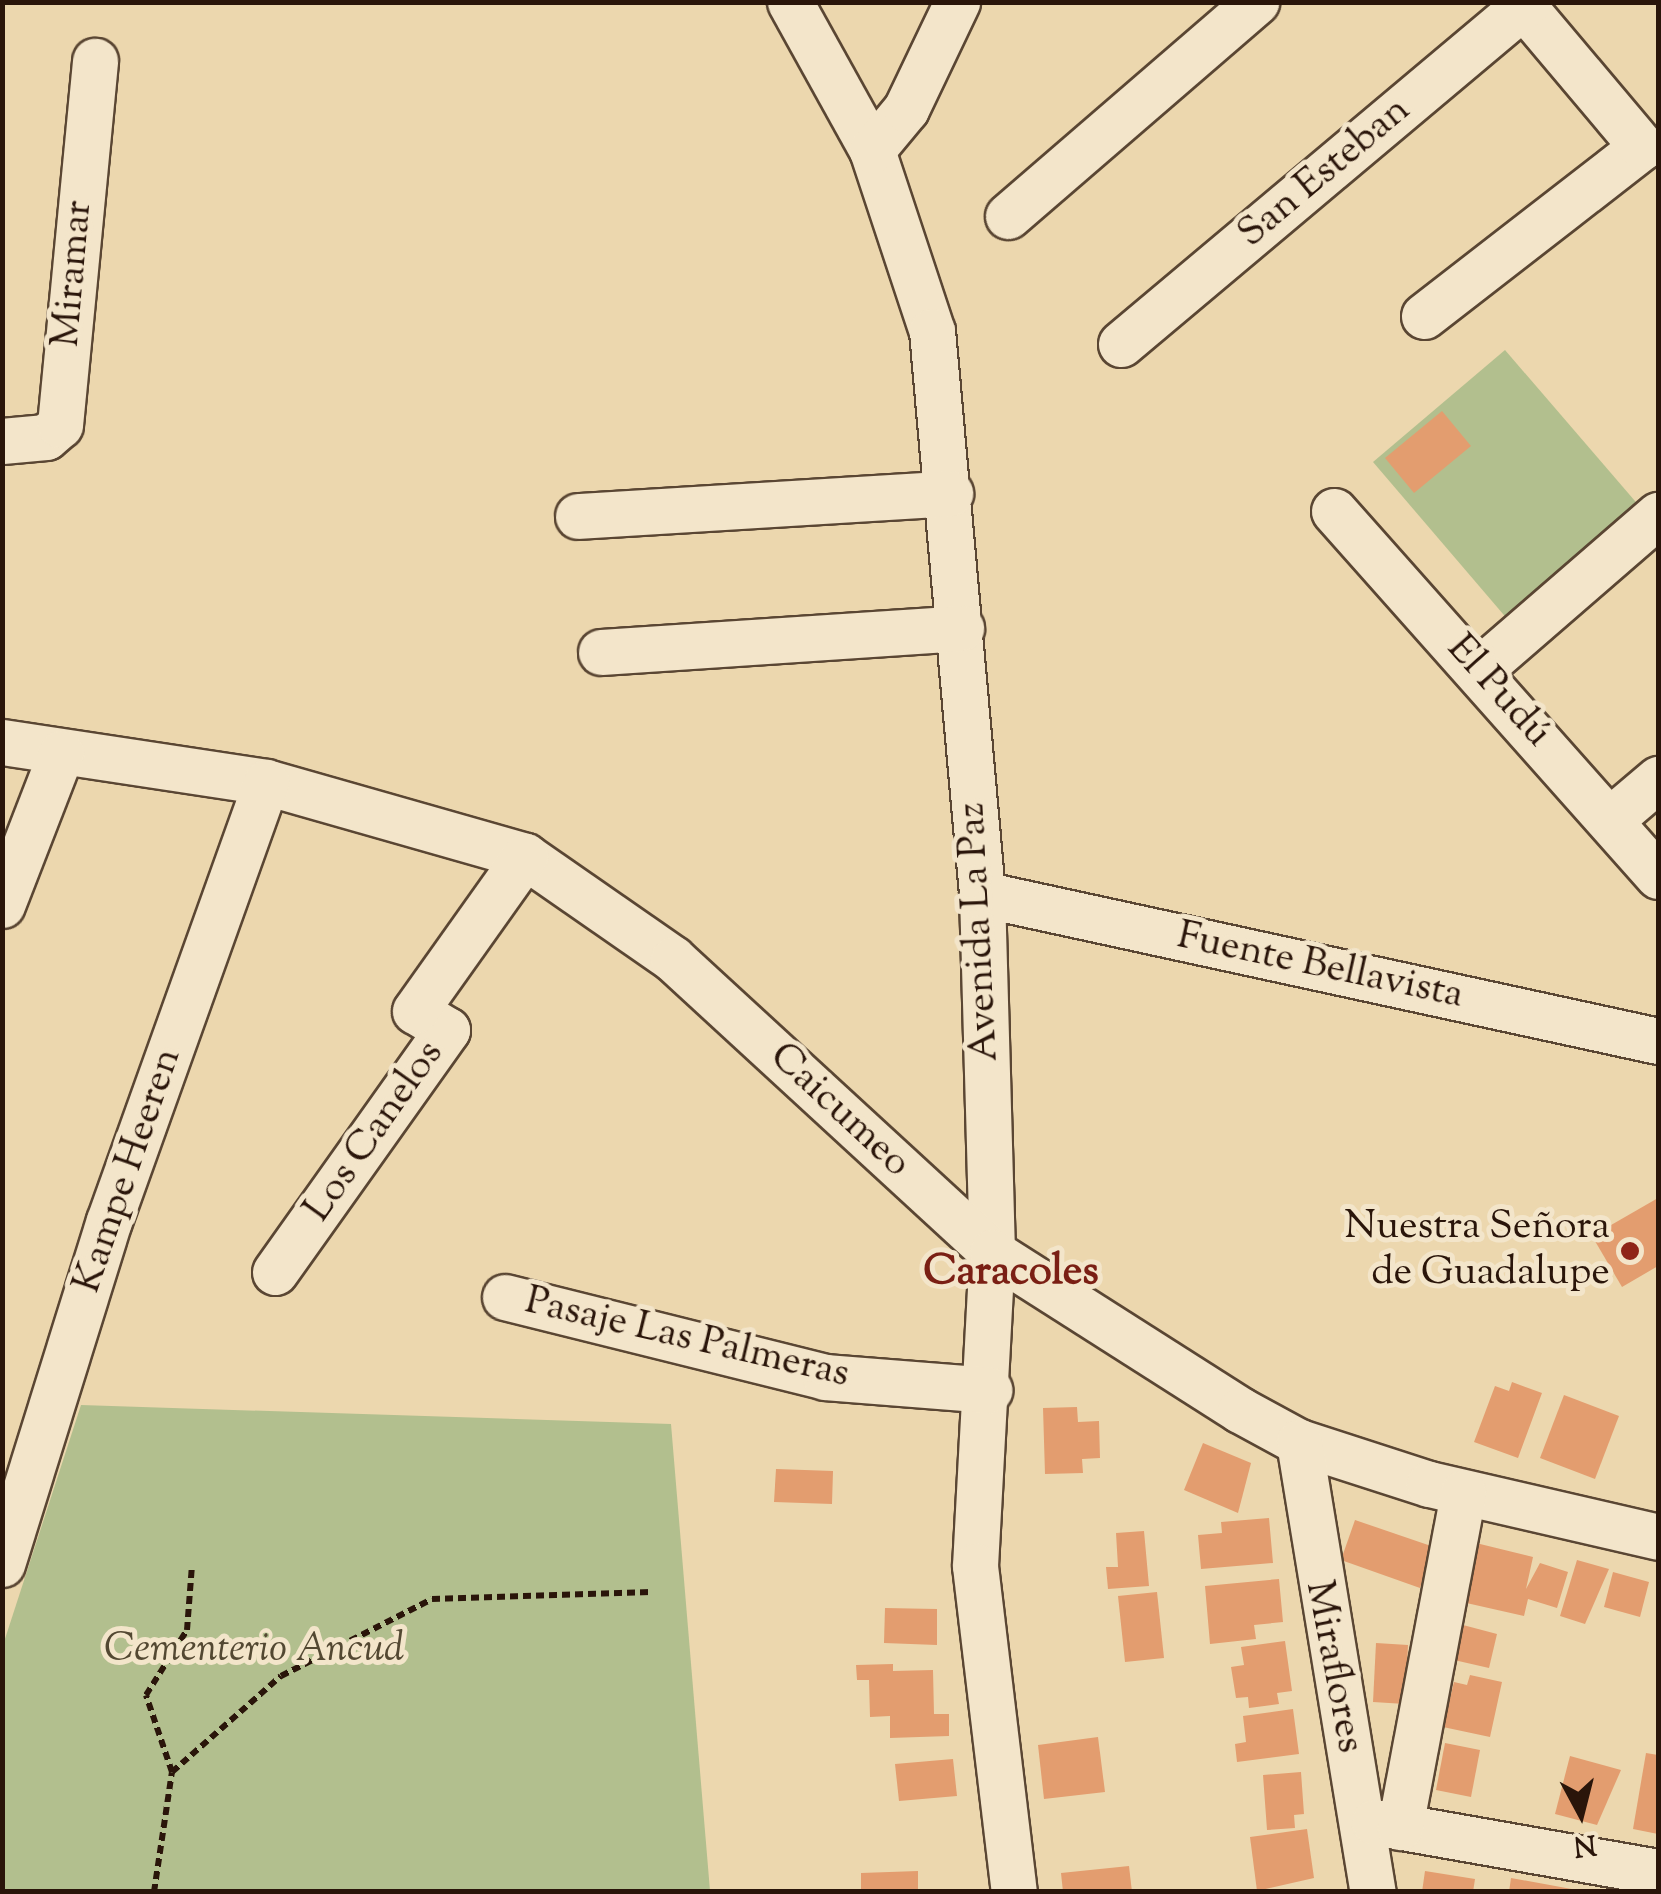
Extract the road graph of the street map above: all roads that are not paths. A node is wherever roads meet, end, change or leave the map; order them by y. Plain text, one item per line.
1 (790, 2) edge
2 (957, 2) edge
3 (1256, 2) edge
4 (1524, 4) edge
5 (95, 61) dead end
6 (872, 150) junction
7 (1008, 216) dead end
8 (1424, 316) dead end
9 (1121, 344) dead end
10 (2, 442) edge
11 (950, 493) junction
12 (1334, 511) dead end
13 (1658, 515) edge
14 (578, 516) dead end
15 (961, 628) junction
16 (601, 652) dead end
17 (1479, 670) junction
18 (2, 742) edge
19 (61, 753) junction
20 (1658, 779) edge
21 (266, 782) junction
22 (1611, 819) junction
23 (525, 856) junction
24 (1658, 876) edge
25 (982, 894) junction
26 (2, 905) edge
27 (1658, 1041) edge
28 (992, 1252) junction
29 (275, 1272) dead end
30 (506, 1297) dead end
31 (989, 1390) junction
32 (1299, 1442) junction
33 (1463, 1493) junction
34 (1658, 1537) edge
35 (2, 1564) edge
36 (1381, 1824) junction
37 (1658, 1872) edge
38 (1014, 1892) edge
39 (1373, 1892) edge

1 - 6 street, Avenida La Paz
2 - 6 street
3 - 7 street
4 - 8 street
4 - 9 street, San Esteban
5 - 10 street, Miramar
6 - 11 street, Avenida La Paz
11 - 14 street
11 - 15 street, Avenida La Paz
12 - 17 street, El Pudú
13 - 17 street
15 - 16 street
15 - 25 street, Avenida La Paz
17 - 22 street, El Pudú
18 - 19 street, Caicumeo
19 - 21 street, Caicumeo
19 - 26 street
20 - 22 street
21 - 23 street, Caicumeo
21 - 35 street, Kampe Heeren
22 - 24 street, El Pudú
23 - 28 street, Caicumeo
23 - 29 street, Los Canelos
25 - 27 street, Fuente Bellavista
25 - 28 street, Avenida La Paz
28 - 31 street, Avenida La Paz
28 - 32 street, Caicumeo
30 - 31 street, Pasaje Las Palmeras
31 - 38 street, Avenida La Paz
32 - 33 street, Caicumeo
32 - 36 street, Miraflores
33 - 34 street, Caicumeo
33 - 36 street
36 - 37 street
36 - 39 street, Miraflores

